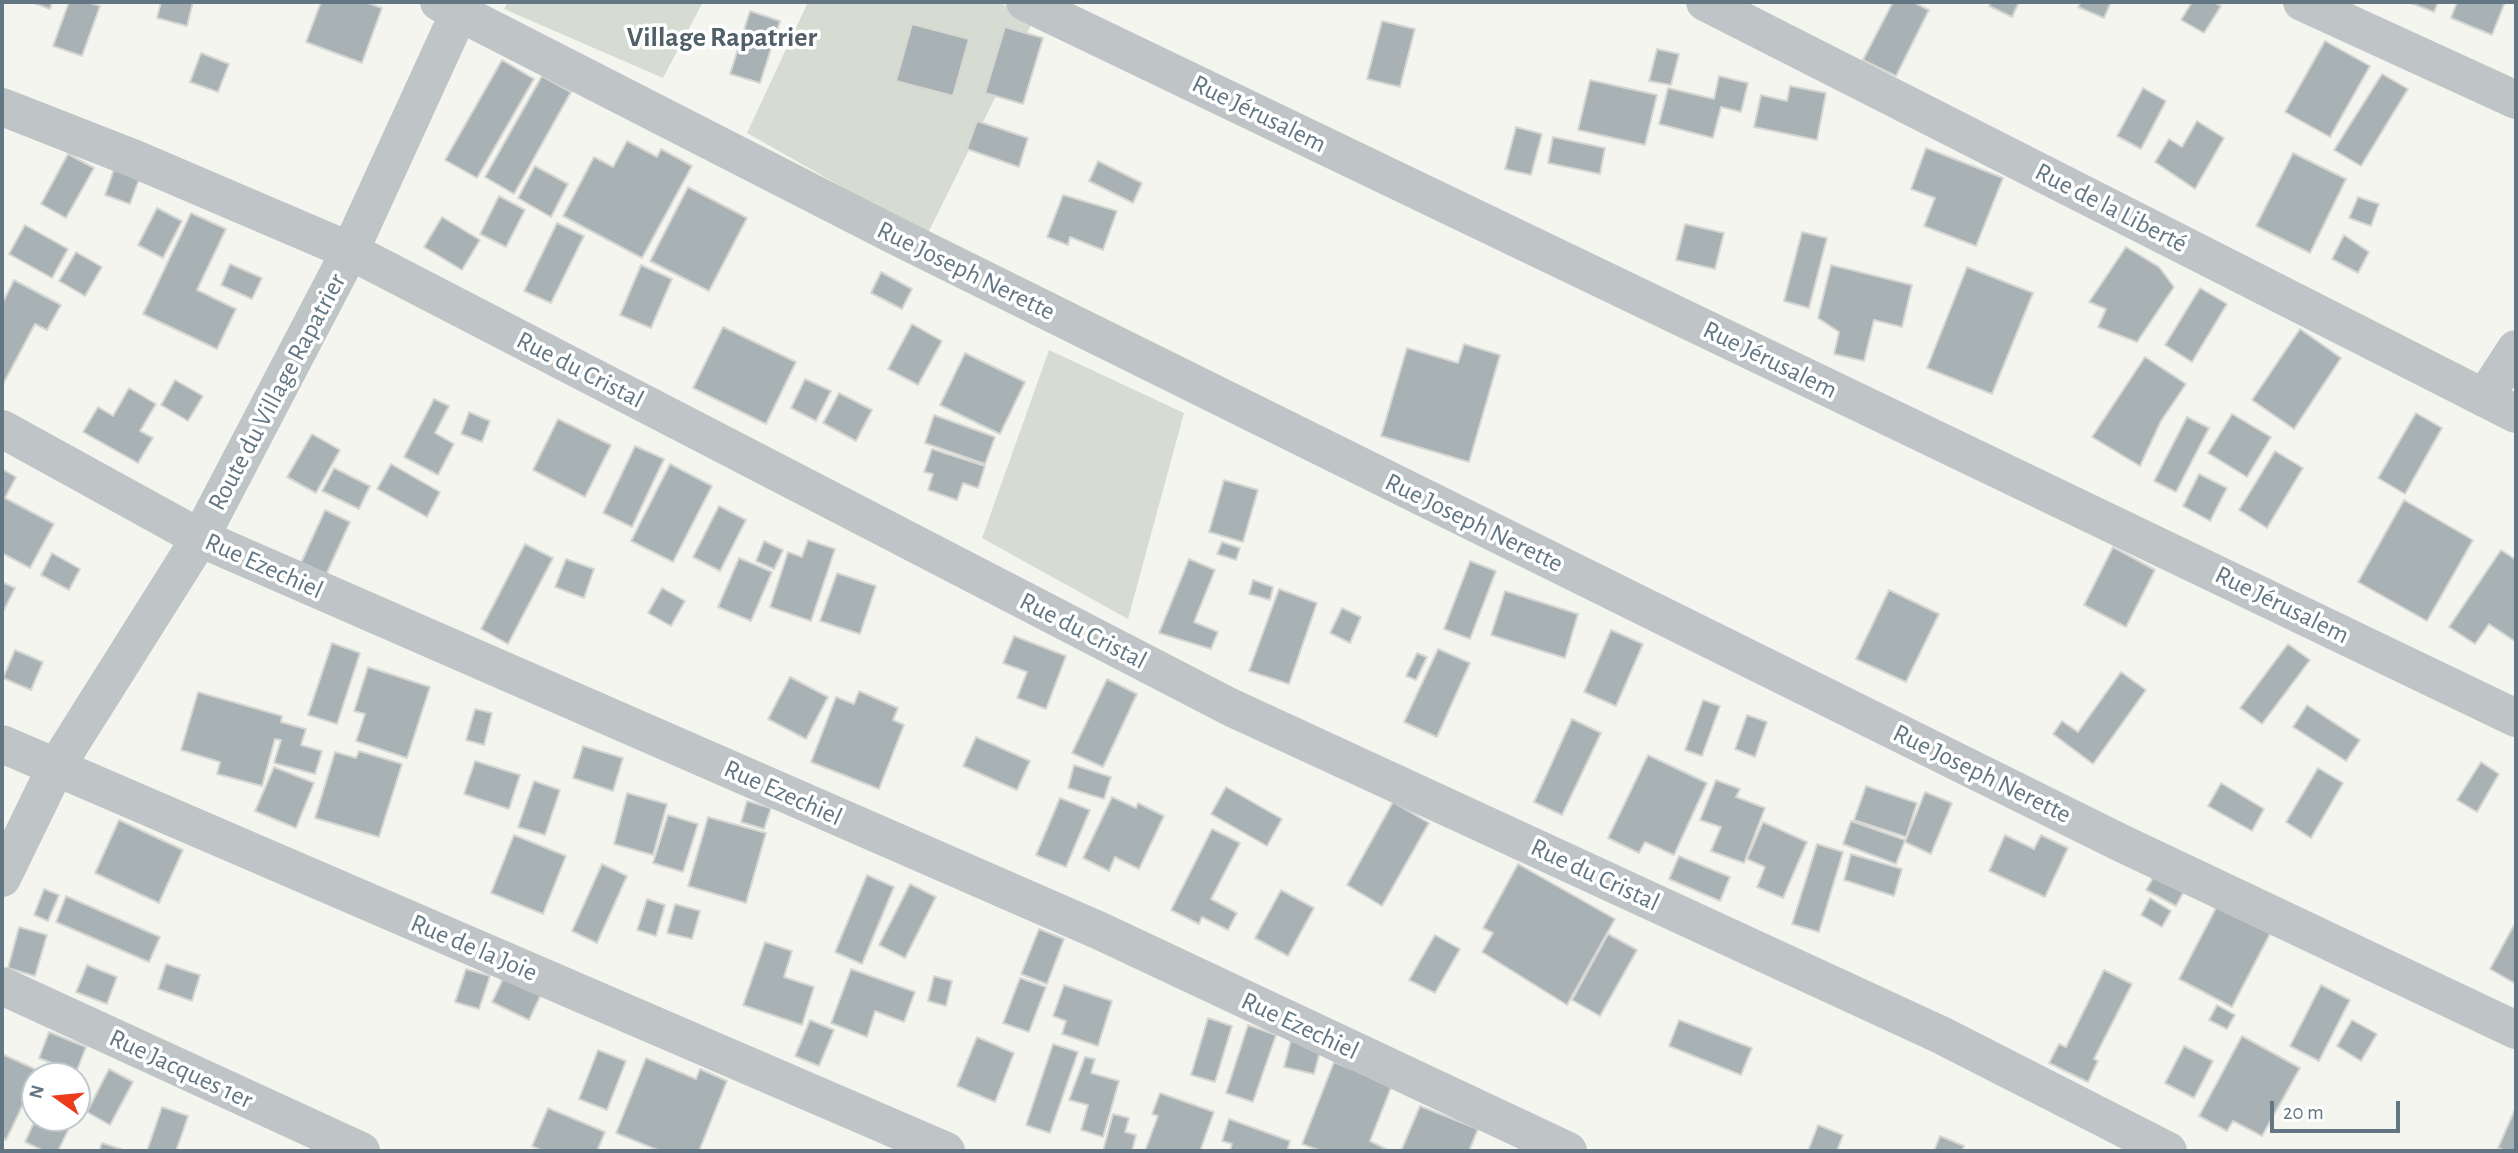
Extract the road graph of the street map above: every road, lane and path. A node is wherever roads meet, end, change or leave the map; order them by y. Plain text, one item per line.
1 (1025, 2) edge
2 (1705, 2) edge
3 (2302, 2) edge
4 (454, 5) edge
5 (2516, 100) edge
6 (2, 107) edge
7 (350, 251) junction
8 (2516, 349) edge
9 (2500, 406) edge
10 (2, 429) edge
11 (200, 538) junction
12 (2516, 718) edge
13 (2, 744) edge
14 (56, 768) junction
15 (2, 878) edge
16 (2, 986) edge
17 (2516, 1030) edge
18 (361, 1151) edge
19 (946, 1151) edge
20 (1568, 1151) edge
21 (2168, 1151) edge

1 - 12 street, Rue Jérusalem
2 - 9 street, Rue de la Liberté
3 - 5 street
4 - 7 street, Route du Village Rapatrier
4 - 17 street, Rue Joseph Nerette
6 - 7 street, Rue du Cristal
7 - 11 street, Route du Village Rapatrier
7 - 21 street, Rue du Cristal
8 - 9 street
10 - 11 street, Rue Ezechiel
11 - 14 street, Route du Village Rapatrier
11 - 20 street, Rue Ezechiel
13 - 14 street, Rue de la Joie
14 - 15 street, Route du Village Rapatrier
14 - 19 street, Rue de la Joie
16 - 18 street, Rue Jacques 1er

